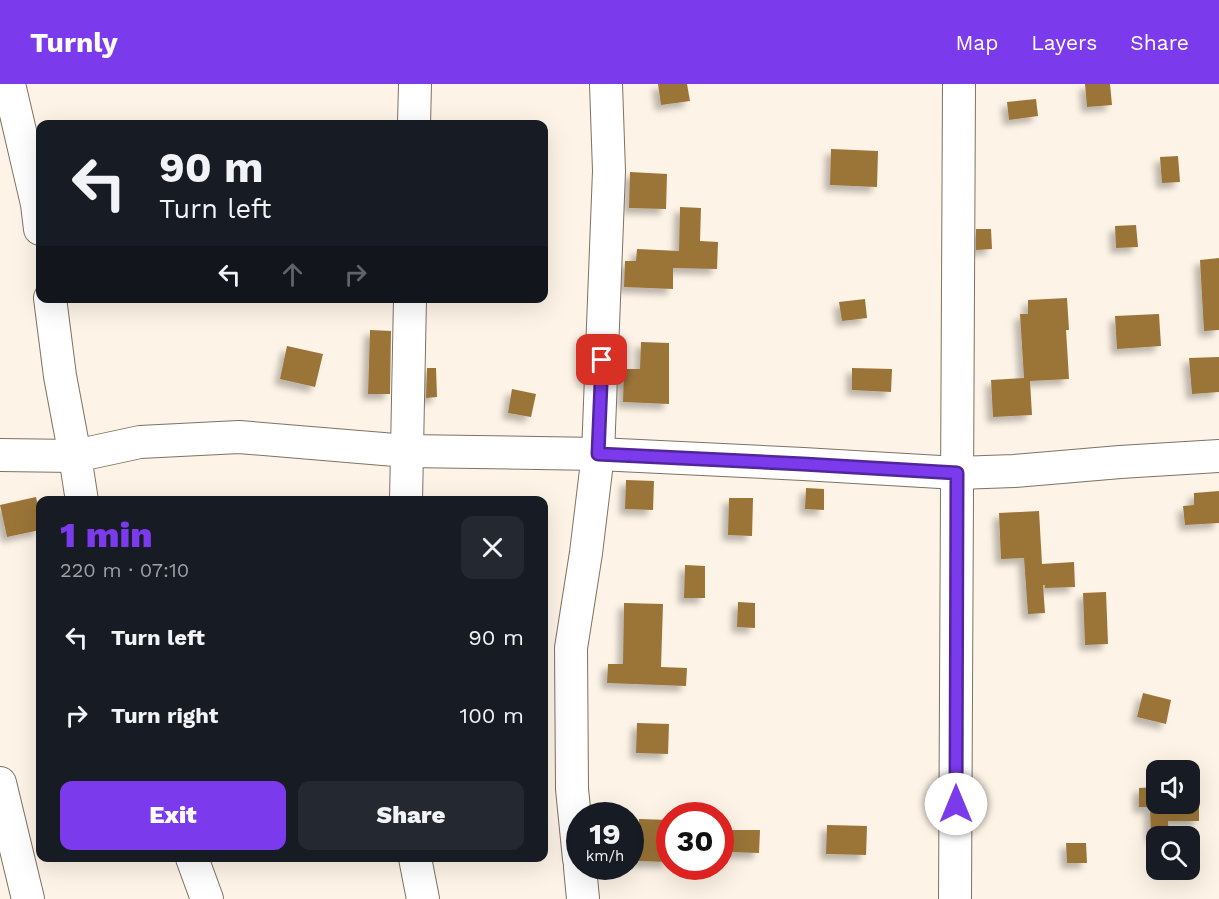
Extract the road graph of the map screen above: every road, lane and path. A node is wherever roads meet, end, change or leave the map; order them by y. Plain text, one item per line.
1 (9, 84) edge
2 (415, 84) edge
3 (606, 84) edge
4 (959, 84) edge
5 (414, 120) edge
6 (36, 200) edge
7 (51, 303) edge
8 (410, 303) edge
9 (407, 452) junction
10 (598, 454) junction
11 (0, 455) edge
12 (75, 456) junction
13 (1219, 456) edge
14 (957, 473) junction
15 (81, 496) edge
16 (406, 496) edge
17 (0, 783) edge
18 (573, 802) edge
19 (193, 862) edge
20 (415, 862) edge
21 (581, 880) edge
22 (28, 899) edge
23 (207, 899) edge
24 (423, 899) edge
25 (583, 899) edge
26 (955, 899) edge

1 - 6 street
2 - 5 street
3 - 10 street
4 - 14 street
7 - 12 street
8 - 9 street
9 - 10 street
9 - 12 street
9 - 16 street
10 - 14 street
10 - 18 street
11 - 12 street
12 - 15 street
13 - 14 street
14 - 26 street
17 - 22 street
19 - 23 street
20 - 24 street
21 - 25 street

